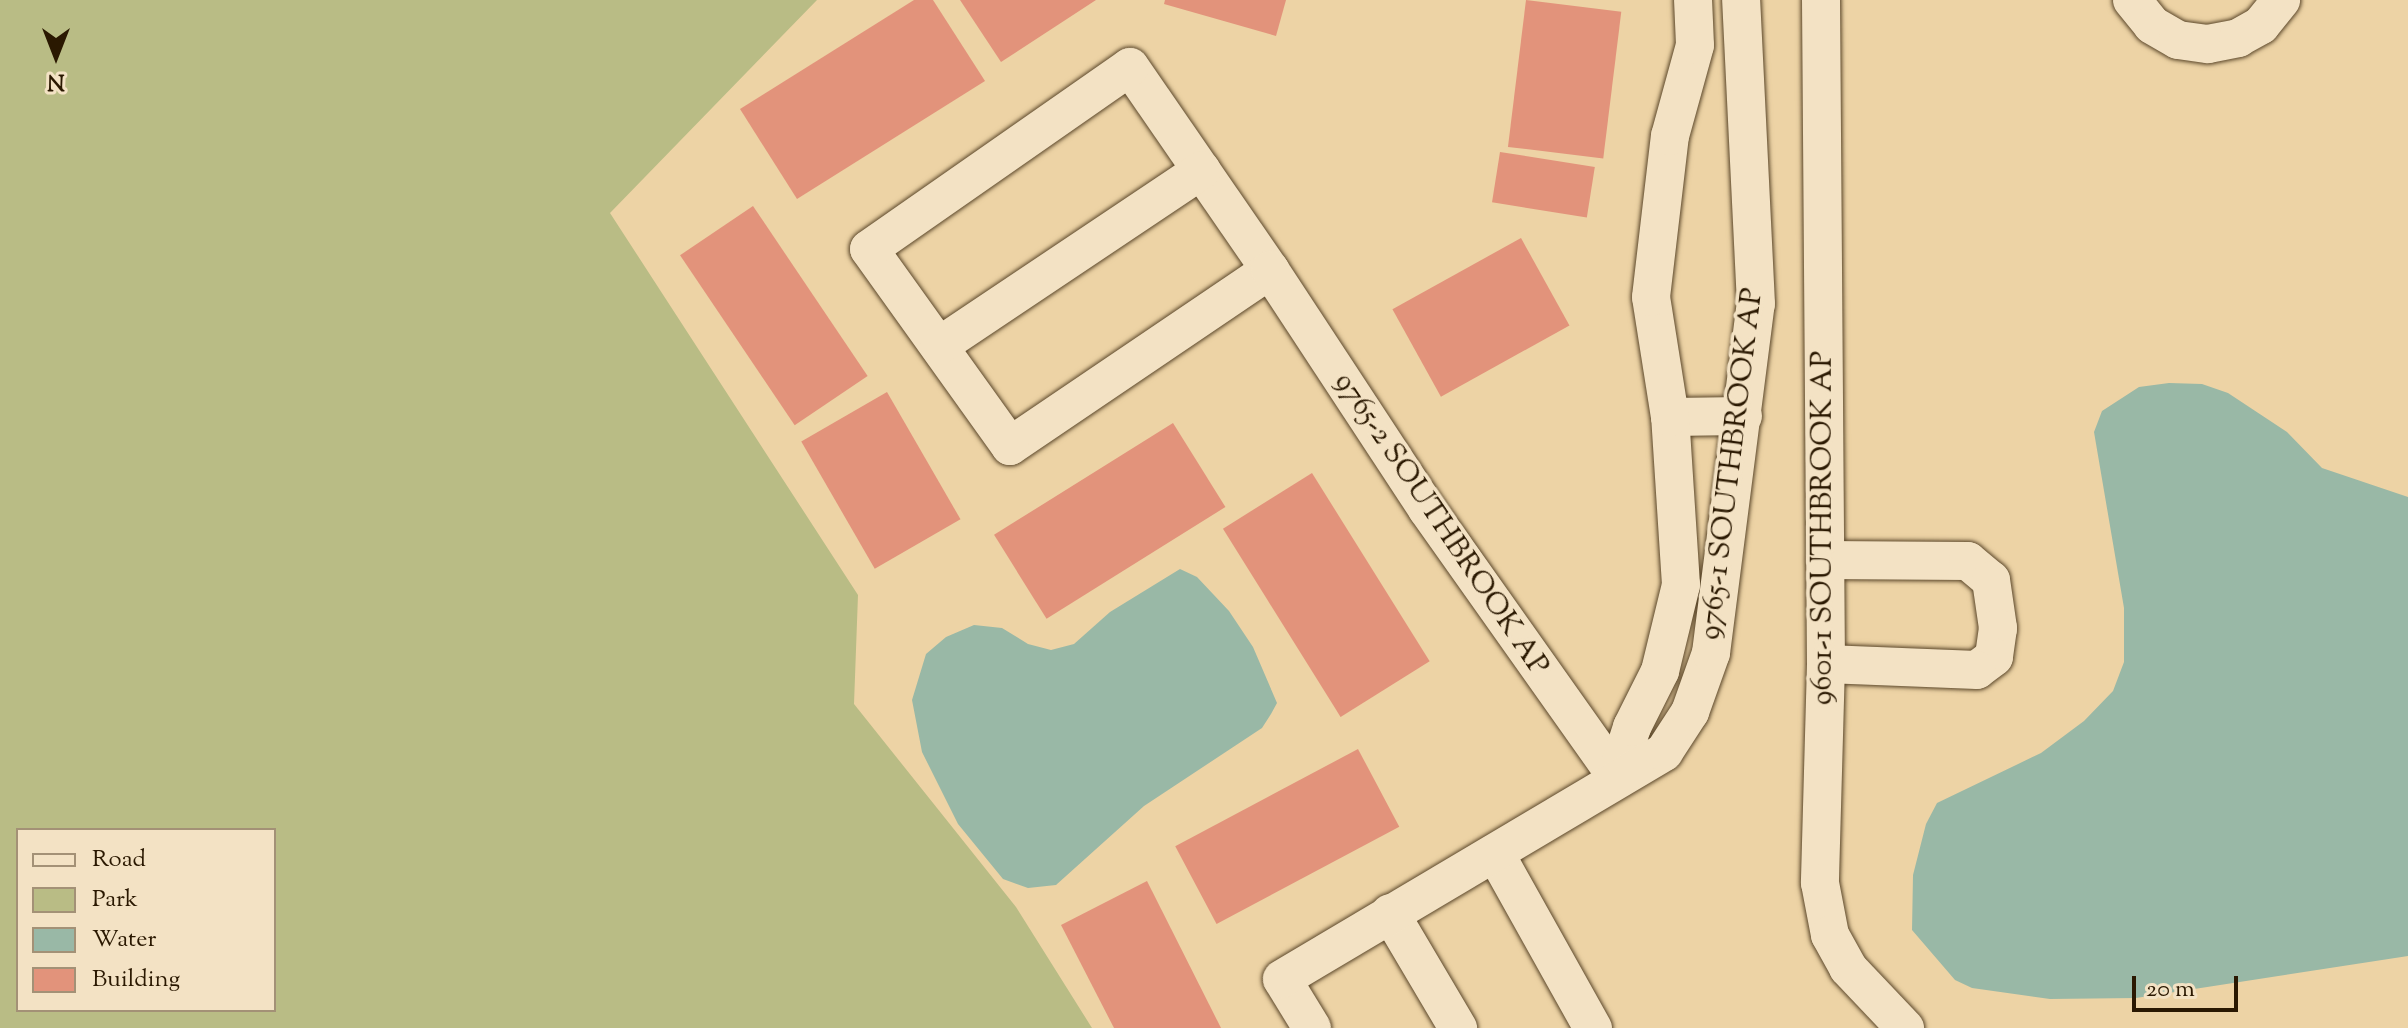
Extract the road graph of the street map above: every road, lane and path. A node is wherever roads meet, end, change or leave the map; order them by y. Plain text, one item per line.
1 (1693, 0) edge
2 (1741, 0) edge
3 (1821, 0) edge
4 (2132, 0) edge
5 (2281, 0) edge
6 (1202, 170) junction
7 (1270, 270) junction
8 (939, 346) junction
9 (1743, 416) junction
10 (1670, 417) junction
11 (1825, 560) junction
12 (1826, 664) junction
13 (1616, 776) junction
14 (1495, 853) junction
15 (1390, 913) junction
16 (1312, 1028) edge
17 (1458, 1028) edge
18 (1593, 1028) edge
19 (1905, 1028) edge

1 - 10 street
2 - 9 street, 9765-1 SOUTHBROOK AP
3 - 11 street, 9601-1 SOUTHBROOK AP
4 - 5 street
6 - 7 street, 9765-2 SOUTHBROOK AP
6 - 8 street
6 - 8 street, 9765-2 SOUTHBROOK AP
7 - 8 street, 9765-2 SOUTHBROOK AP
7 - 13 street, 9765-2 SOUTHBROOK AP
9 - 10 street
9 - 13 street, 9765-1 SOUTHBROOK AP
10 - 13 street
11 - 12 street, 9601-1 SOUTHBROOK AP
11 - 12 street
12 - 19 street, 9601-1 SOUTHBROOK AP
13 - 14 street, 9765-1 SOUTHBROOK AP
14 - 15 street, 9765-1 SOUTHBROOK AP
14 - 18 street
15 - 16 street, 9765-1 SOUTHBROOK AP
15 - 17 street

